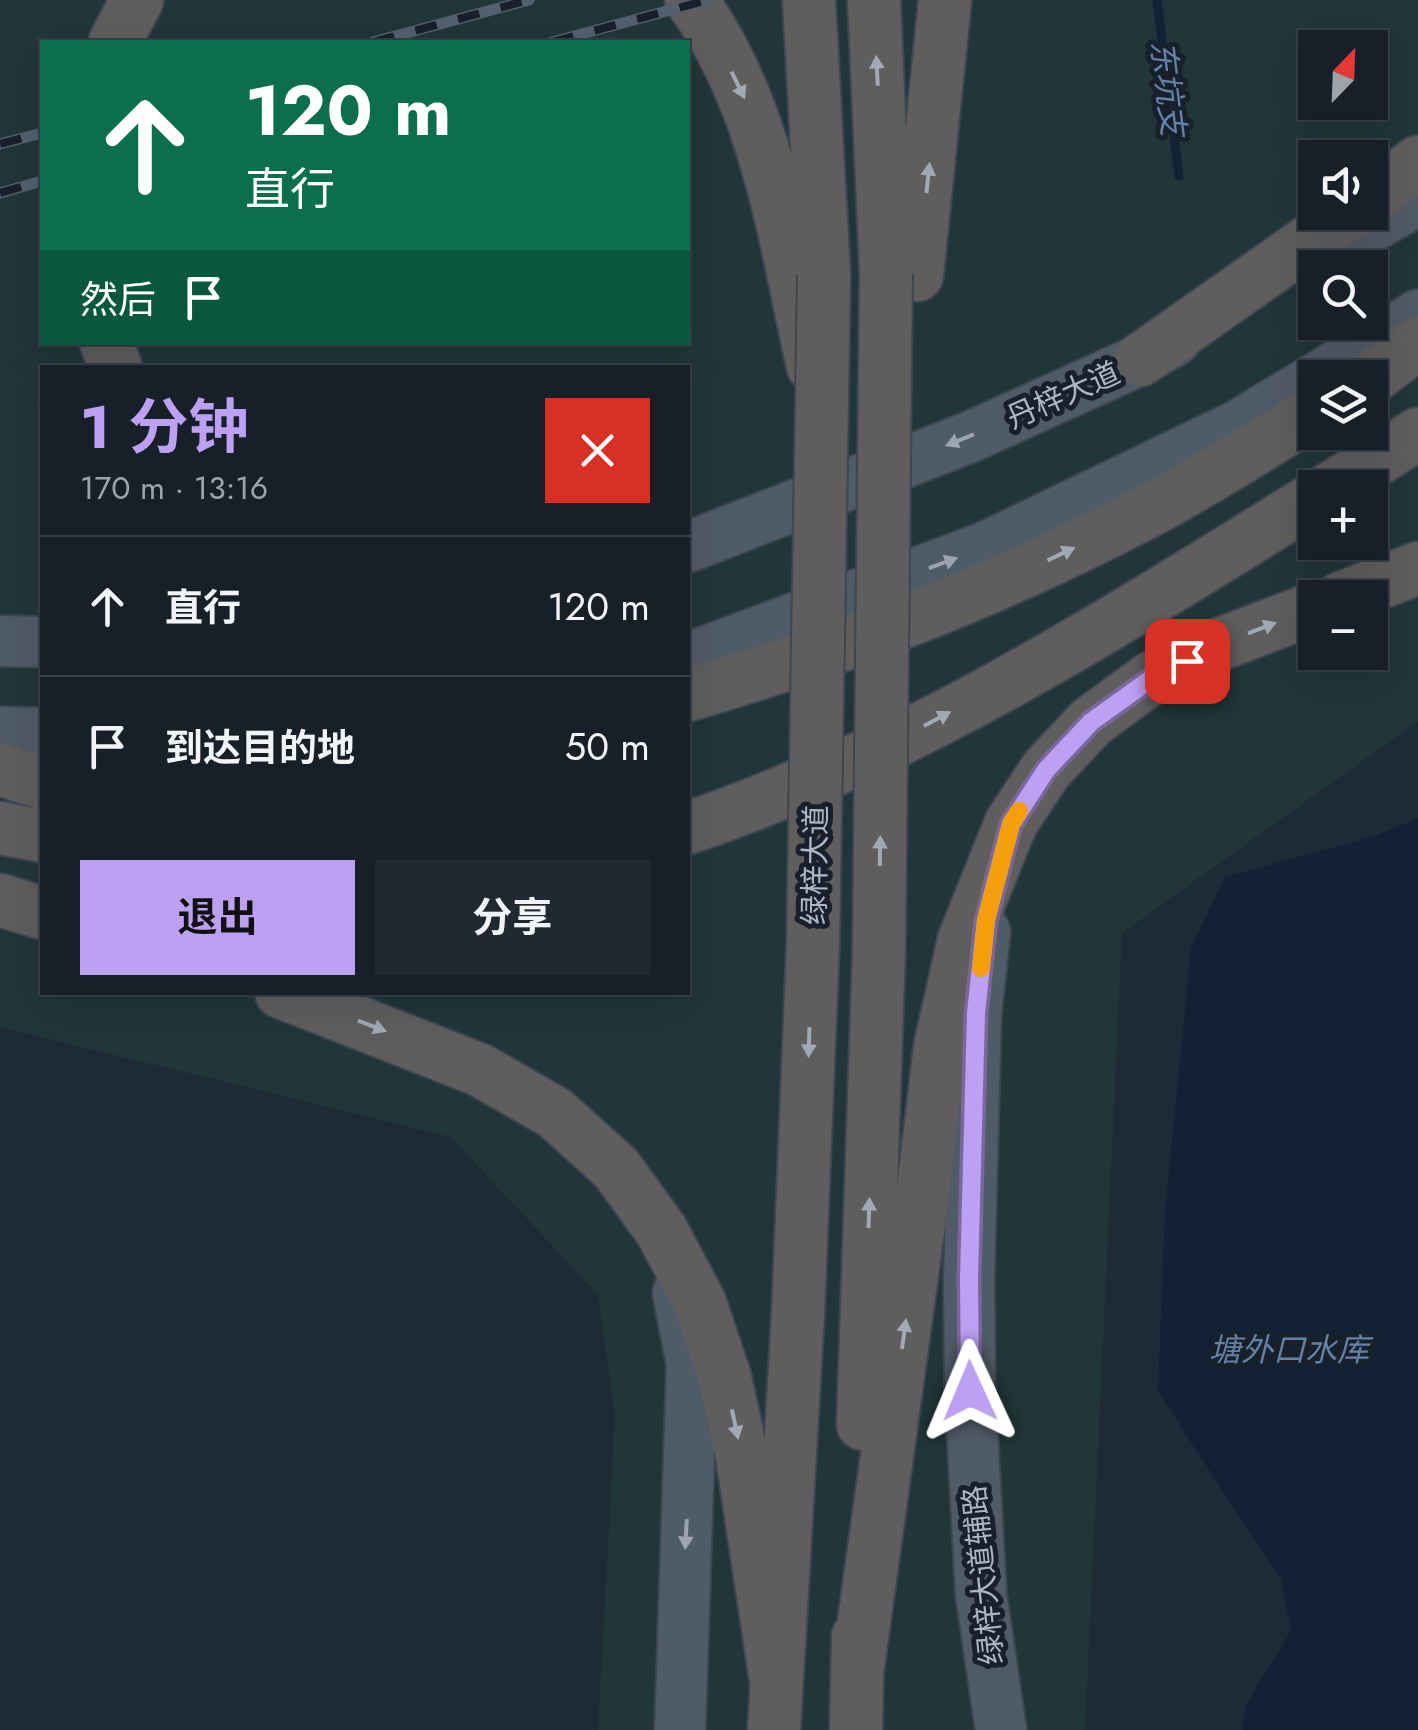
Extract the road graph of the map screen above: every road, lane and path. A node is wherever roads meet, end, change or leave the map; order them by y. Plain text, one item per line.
1 (137, 0) edge
2 (691, 0) edge
3 (809, 0) edge
4 (874, 0) edge
5 (946, 0) edge
6 (116, 40) edge
7 (1418, 162) edge
8 (1388, 185) edge
9 (1418, 200) edge
10 (1325, 230) edge
11 (902, 274) junction
12 (808, 275) junction
13 (1418, 315) edge
14 (1418, 344) edge
15 (1140, 360) junction
16 (1345, 360) edge
17 (1388, 366) edge
18 (1298, 389) edge
19 (1298, 422) edge
20 (1418, 434) edge
21 (1360, 470) edge
22 (1298, 509) edge
23 (690, 546) edge
24 (1418, 568) edge
25 (1387, 580) edge
26 (1298, 614) edge
27 (0, 641) edge
28 (40, 642) edge
29 (690, 657) edge
30 (690, 694) edge
31 (0, 732) edge
32 (40, 733) edge
33 (0, 769) edge
34 (40, 782) edge
35 (1011, 824) junction
36 (690, 827) edge
37 (0, 828) edge
38 (40, 836) edge
39 (0, 900) edge
40 (40, 913) edge
41 (289, 995) edge
42 (661, 1230) junction
43 (857, 1673) junction
44 (775, 1674) junction
45 (680, 1730) edge
46 (774, 1730) edge
47 (856, 1730) edge
48 (1001, 1730) edge

1 - 6 highway
2 -> 12 highway
3 - 12 highway, 绿梓大道
11 -> 4 highway
11 -> 5 highway
7 - 8 highway
9 - 15 main road, 丹梓大道
10 - 15 highway
43 -> 11 highway, bridge
12 -> 44 highway, 绿梓大道, bridge
13 - 16 main road
14 - 17 highway
15 -> 23 main road, 丹梓大道
29 -> 18 main road
30 -> 19 highway
20 - 21 highway
36 -> 22 highway
24 - 25 highway
35 -> 26 highway
27 - 28 main road
31 - 32 main road
33 - 34 highway
43 -> 35 highway
35 - 48 main road, 绿梓大道辅路
37 - 38 highway
39 - 40 highway
41 -> 42 highway
42 -> 44 highway
42 -> 45 main road
43 - 47 highway
44 - 46 highway, 绿梓大道

